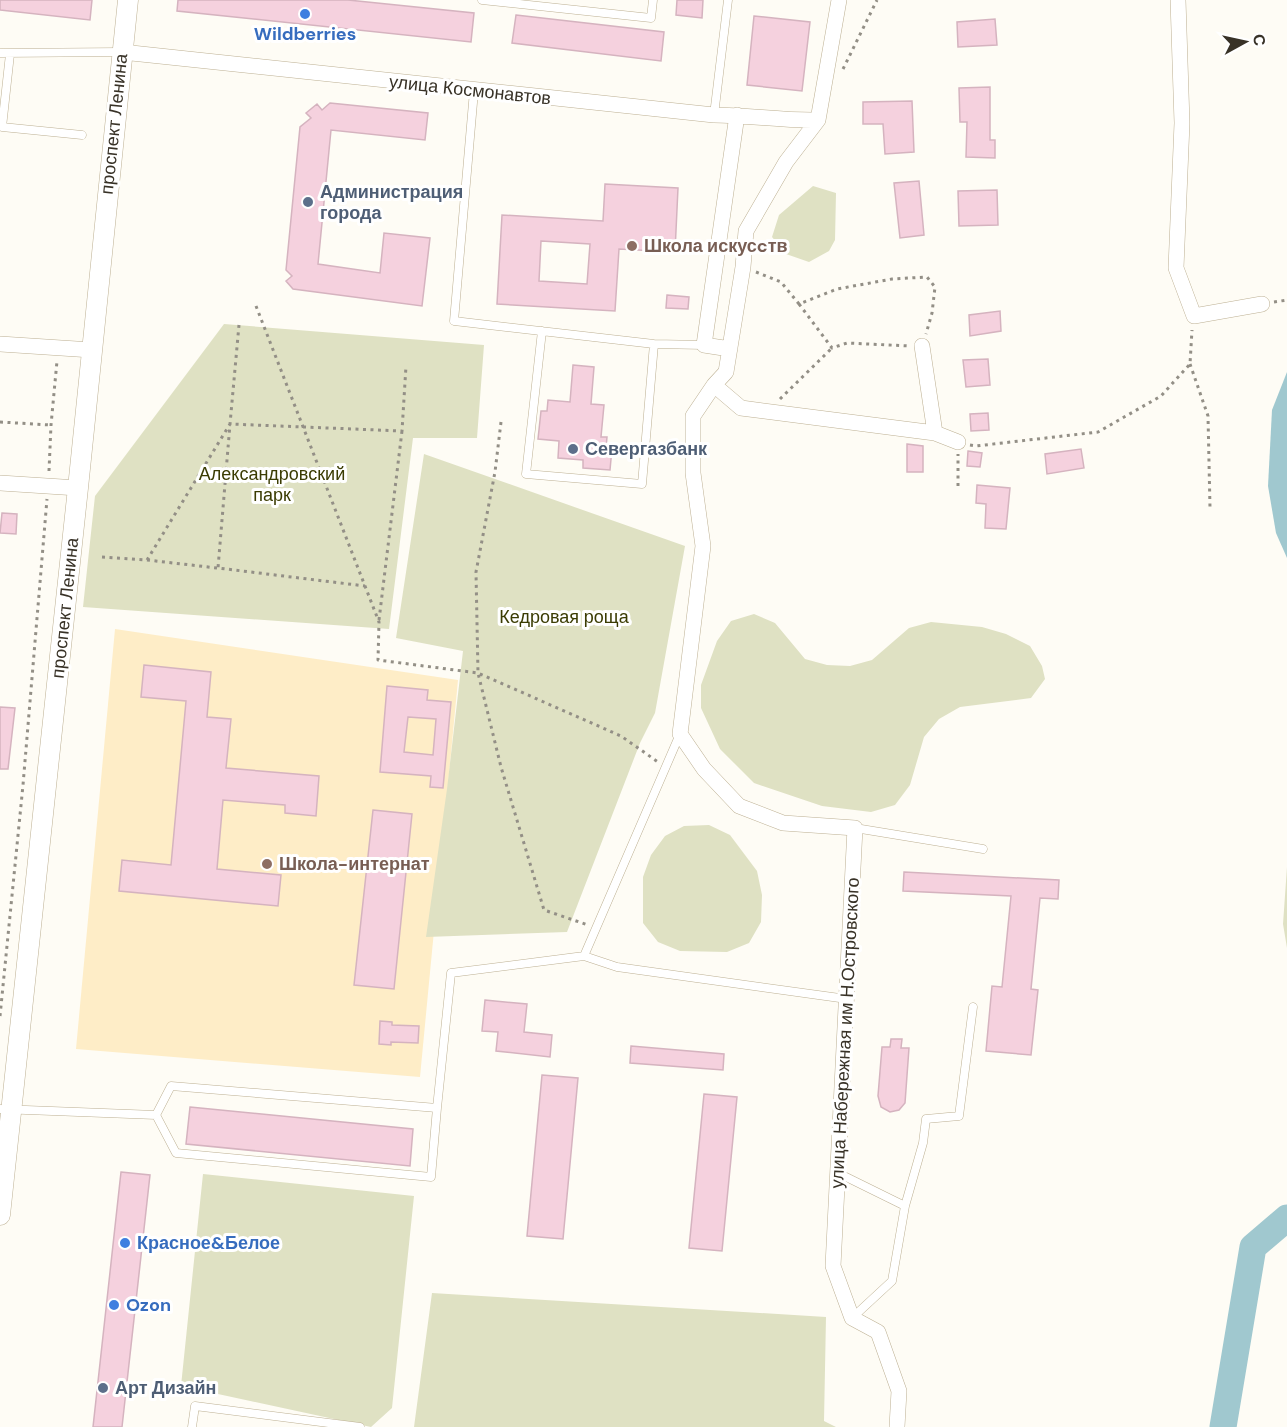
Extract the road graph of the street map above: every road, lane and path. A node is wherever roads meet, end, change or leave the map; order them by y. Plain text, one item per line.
1 (128, 0) edge
2 (482, 0) edge
3 (653, 0) edge
4 (728, 0) edge
5 (839, 0) edge
6 (876, 0) edge
7 (1178, 0) edge
8 (122, 52) junction
9 (0, 53) edge
10 (10, 54) junction
11 (843, 70) dead end
12 (474, 90) junction
13 (714, 115) junction
14 (737, 115) junction
15 (818, 120) junction
16 (82, 135) dead end
17 (743, 267) junction
18 (799, 304) junction
19 (1262, 304) dead end
20 (255, 306) dead end
21 (1194, 316) junction
22 (239, 325) dead end
23 (542, 331) junction
24 (0, 344) edge
25 (654, 344) junction
26 (704, 345) junction
27 (922, 346) junction
28 (58, 348) junction
29 (832, 348) junction
30 (730, 349) junction
31 (92, 350) junction
32 (1190, 364) junction
33 (406, 366) dead end
34 (714, 385) junction
35 (777, 402) dead end
36 (0, 422) edge
37 (501, 422) dead end
38 (230, 424) junction
39 (51, 425) junction
40 (303, 428) junction
41 (402, 431) junction
42 (935, 433) junction
43 (958, 442) junction
44 (0, 483) edge
45 (48, 486) junction
46 (958, 486) dead end
47 (78, 488) junction
48 (1210, 508) dead end
49 (102, 556) dead end
50 (147, 560) junction
51 (218, 568) junction
52 (364, 586) junction
53 (379, 622) junction
54 (478, 673) junction
55 (680, 734) junction
56 (666, 768) junction
57 (855, 828) junction
58 (983, 849) dead end
59 (595, 927) junction
60 (584, 956) junction
61 (848, 999) junction
62 (973, 1007) dead end
63 (0, 1016) edge
64 (437, 1108) junction
65 (6, 1109) edge
66 (156, 1115) junction
67 (838, 1173) junction
68 (905, 1206) junction
69 (0, 1215) edge
70 (852, 1318) junction
71 (192, 1427) edge
72 (360, 1427) edge
73 (897, 1427) edge

1 - 8 street, проспект Ленина
2 - 3 lane
4 - 13 lane
5 - 15 street
6 - 11 path
7 - 21 street
8 - 10 lane
8 - 12 street, улица Космонавтов
8 - 31 street, проспект Ленина
9 - 10 lane
10 - 16 lane
12 - 13 street, улица Космонавтов
12 - 23 lane
13 - 14 street, улица Космонавтов
14 - 15 street, улица Космонавтов
14 - 26 street
15 - 17 street
17 - 18 path
17 - 30 street
18 - 27 path
18 - 29 path
19 - 21 street
20 - 40 path
21 - 32 path
22 - 38 path
23 - 25 lane
23 - 25 lane
24 - 28 street
25 - 26 lane
26 - 30 street
27 - 29 path
27 - 42 street
28 - 31 street
28 - 39 path
29 - 35 path
30 - 34 street
31 - 47 street, проспект Ленина
32 - 43 path
32 - 48 path
33 - 41 path
34 - 42 street
34 - 55 street
36 - 39 path
37 - 54 path
38 - 40 path
38 - 50 path
38 - 51 path
39 - 45 path
40 - 41 path
40 - 52 path
41 - 53 path
42 - 43 street
43 - 46 path
44 - 45 street
45 - 47 street
45 - 63 path
47 - 65 street, проспект Ленина
49 - 50 path
50 - 51 path
51 - 52 path
52 - 53 path
53 - 54 path
54 - 56 path
54 - 59 path
55 - 56 lane
55 - 57 street
56 - 59 lane
57 - 58 lane
57 - 61 street, улица Набережная им Н.Островского
59 - 60 lane
60 - 61 lane
60 - 64 lane
61 - 67 street, улица Набережная им Н.Островского
62 - 68 lane
64 - 66 lane
64 - 66 lane
65 - 66 lane
65 - 69 street, проспект Ленина
67 - 68 lane
67 - 70 street, улица Набережная им Н.Островского
68 - 70 lane
70 - 73 street
71 - 72 lane

